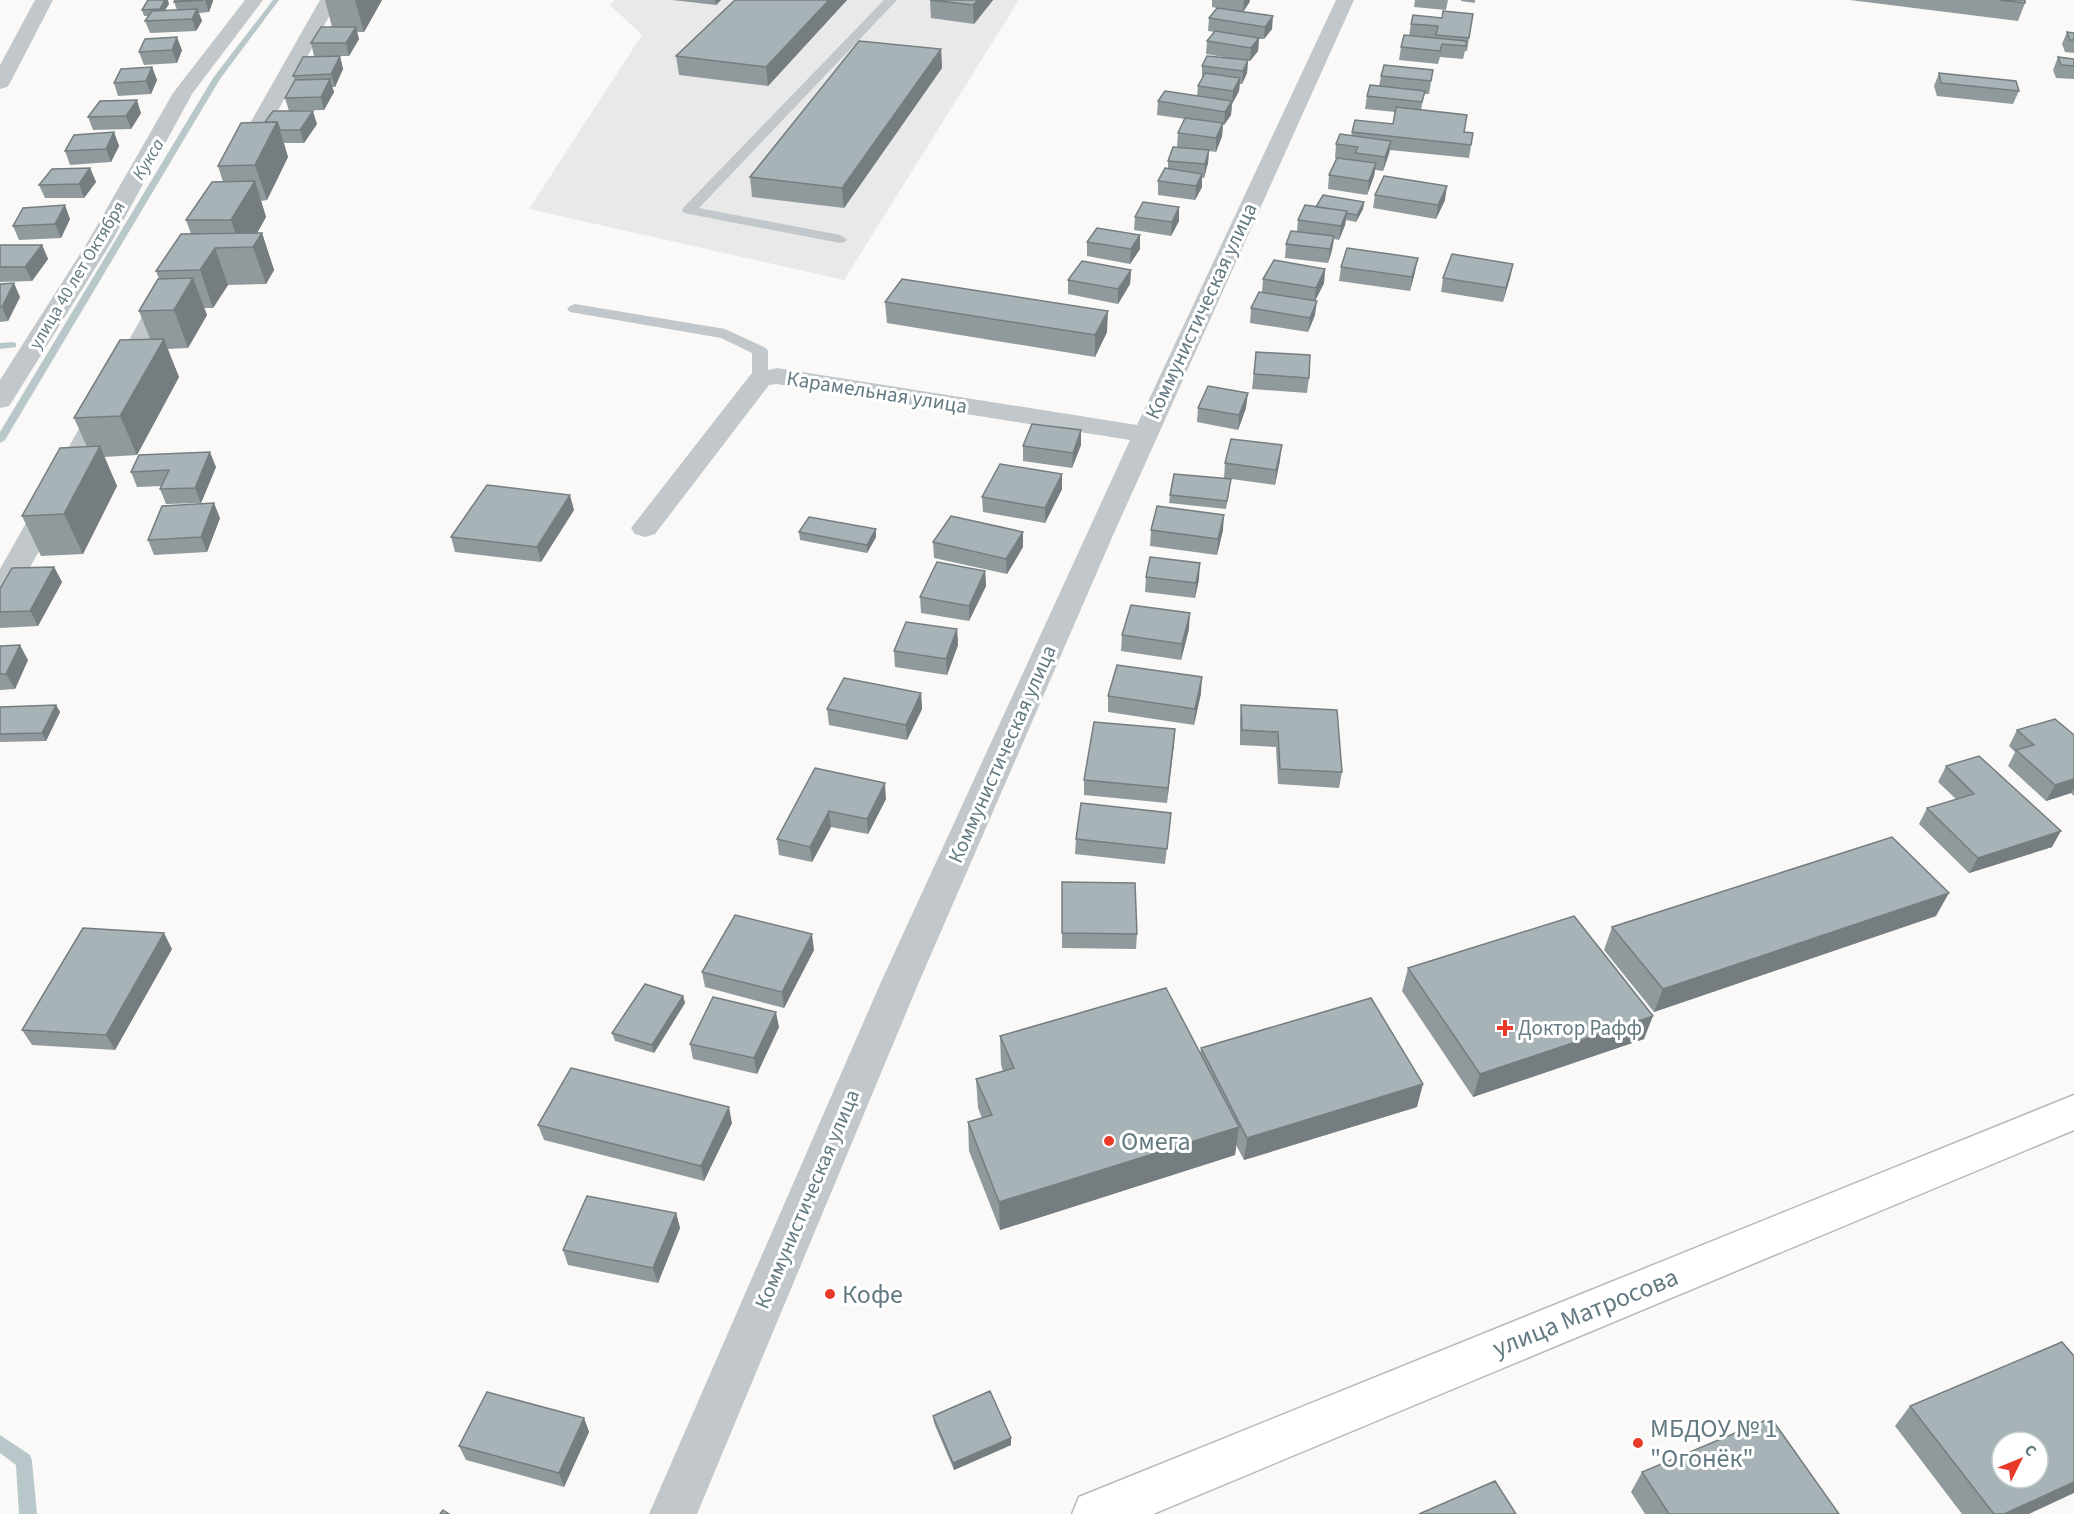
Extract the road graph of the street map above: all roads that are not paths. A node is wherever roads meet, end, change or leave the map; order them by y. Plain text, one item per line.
1 (44, 0) edge
2 (254, 0) edge
3 (329, 0) edge
4 (891, 0) edge
5 (1345, 0) edge
6 (0, 83) edge
7 (231, 177) edge
8 (840, 239) dead end
9 (179, 271) edge
10 (575, 309) dead end
11 (760, 379) junction
12 (0, 400) edge
13 (1144, 434) junction
14 (645, 528) dead end
15 (0, 594) edge
16 (2074, 1112) edge
17 (673, 1514) edge
18 (1096, 1514) edge

1 - 6 street
2 - 12 street, улица 40 лет Октября
3 - 7 street
4 - 8 lane
5 - 13 street, Коммунистическая улица
9 - 15 street
10 - 11 lane
11 - 13 street, Карамельная улица
11 - 14 street, Карамельная улица
13 - 17 street, Коммунистическая улица
16 - 18 street, улица Матросова

